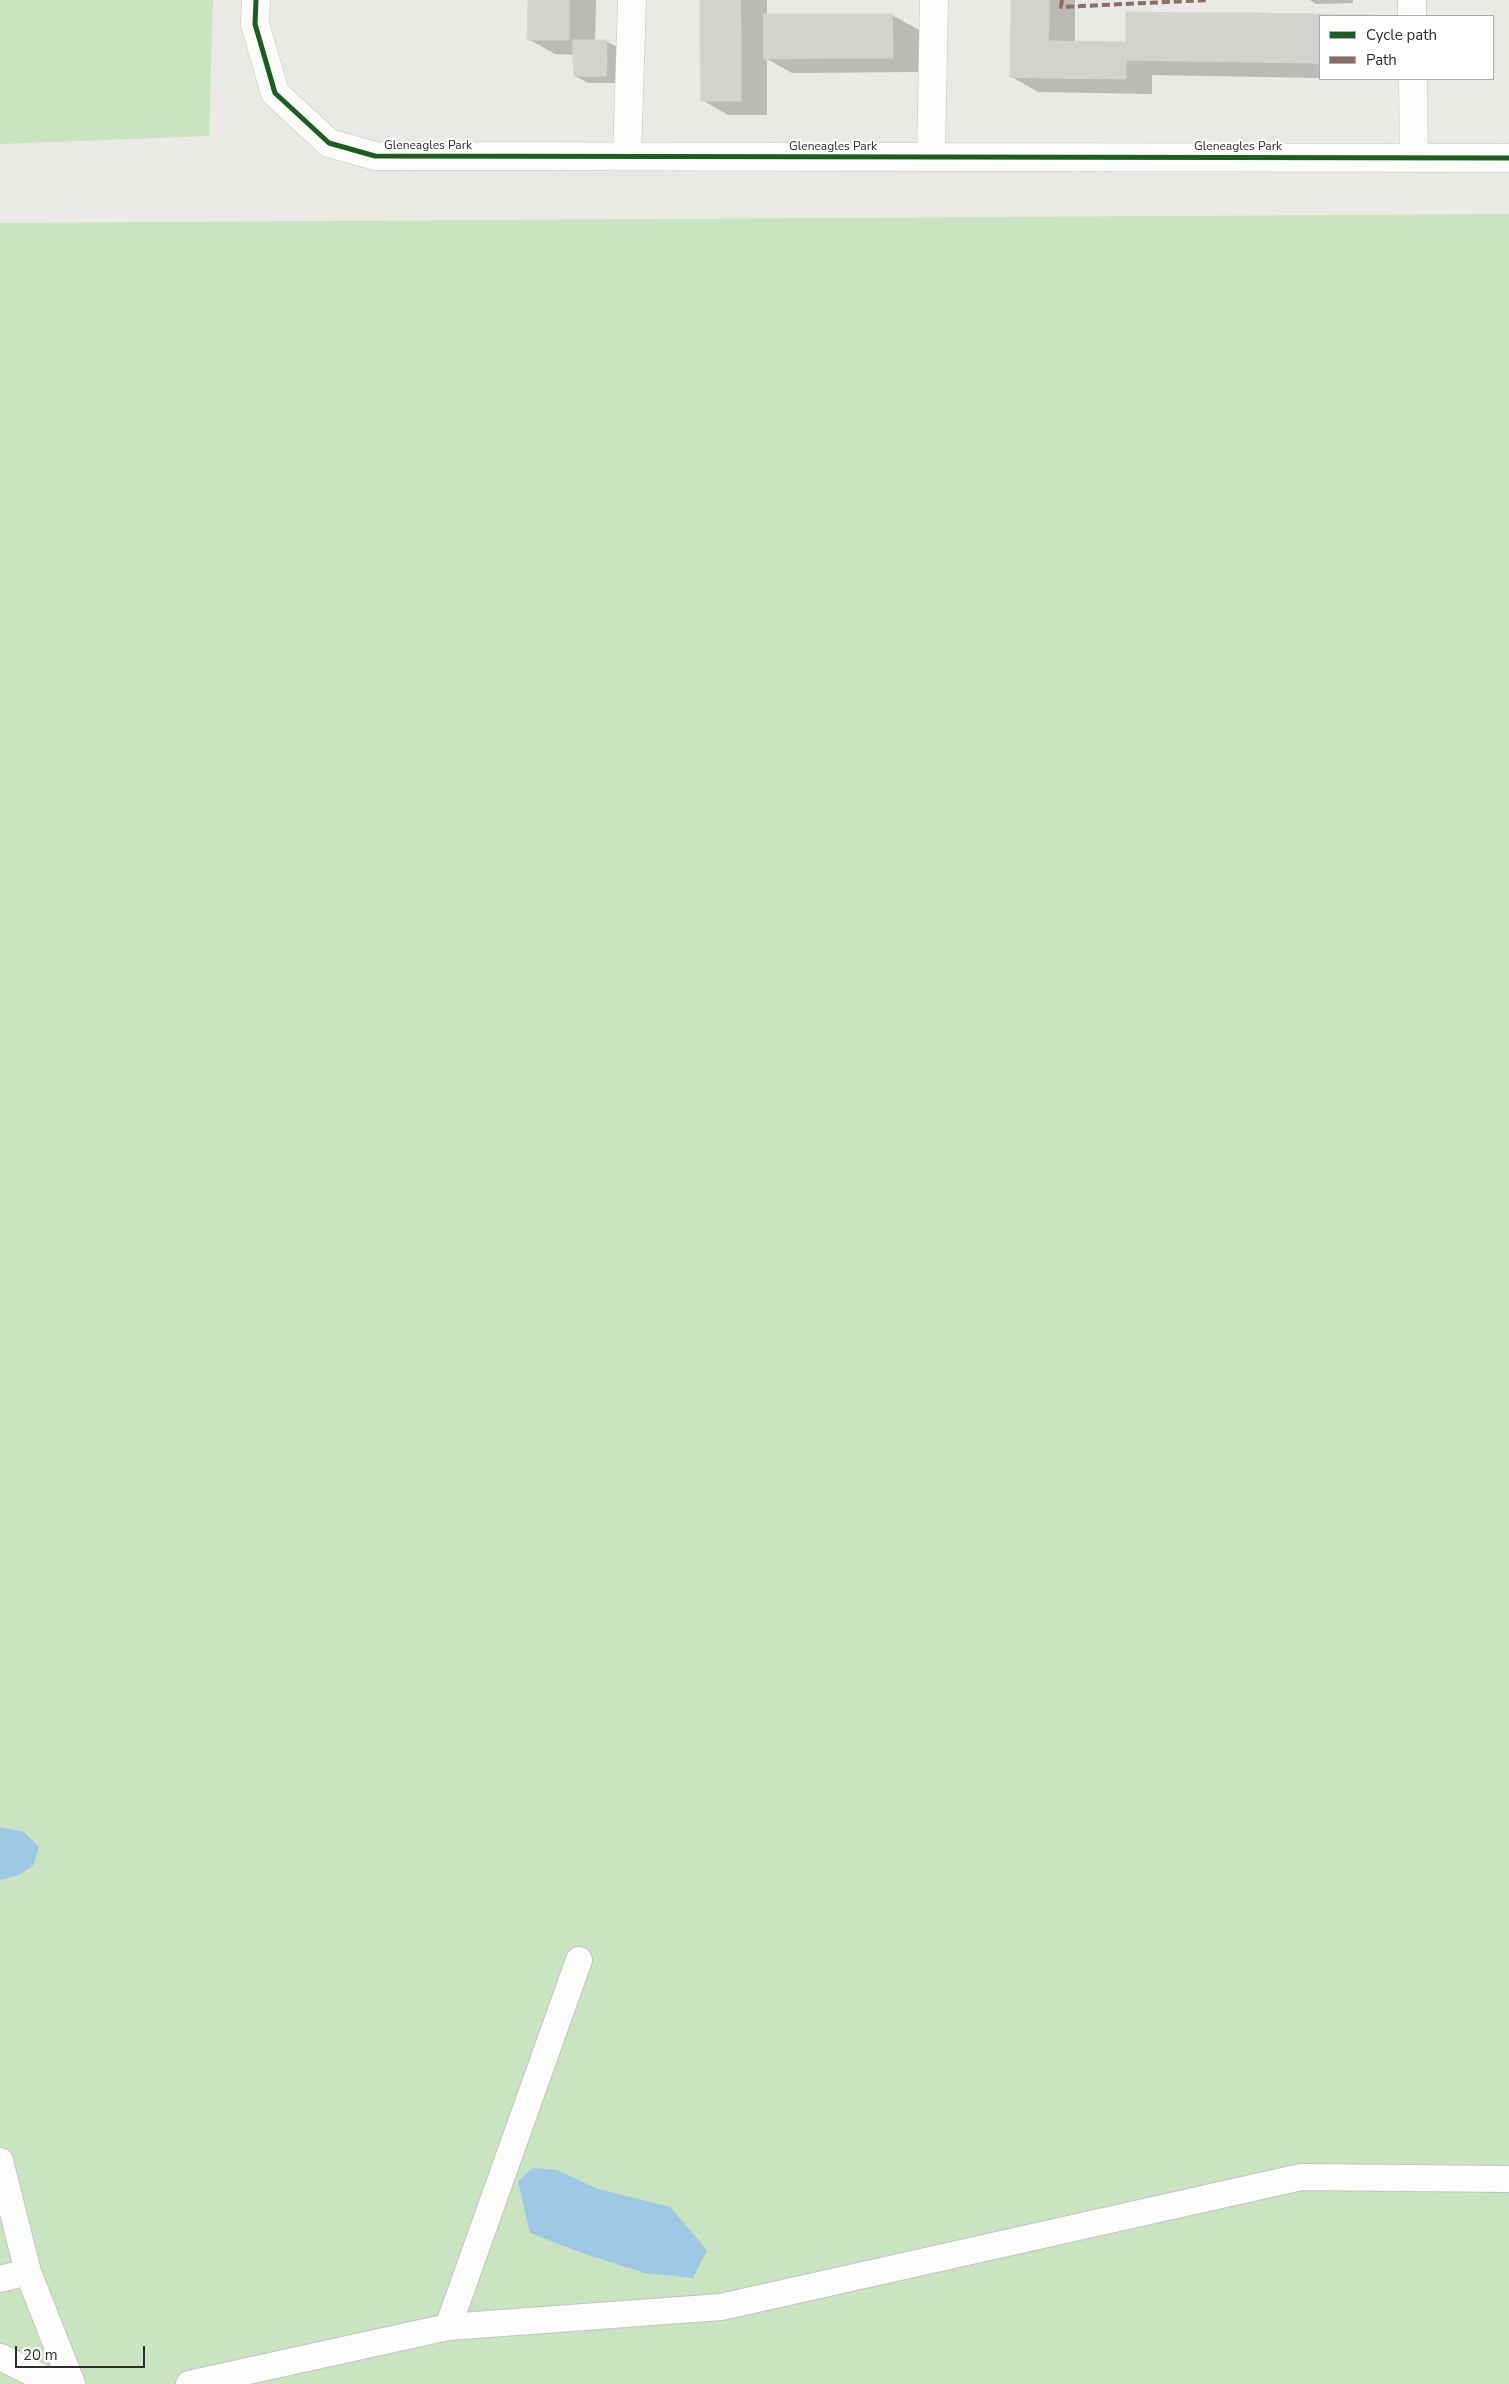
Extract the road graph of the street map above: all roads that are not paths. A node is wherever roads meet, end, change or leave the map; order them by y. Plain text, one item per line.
1 (256, 0) edge
2 (632, 0) edge
3 (934, 0) edge
4 (1412, 0) edge
5 (1412, 15) edge
6 (1413, 80) edge
7 (627, 156) junction
8 (931, 157) junction
9 (1414, 158) junction
10 (1509, 158) edge
11 (579, 1960) dead end
12 (0, 2161) edge
13 (1509, 2179) edge
14 (28, 2272) junction
15 (0, 2279) edge
16 (448, 2327) junction
17 (0, 2357) edge
18 (55, 2384) edge
19 (72, 2384) edge
20 (189, 2384) edge

1 - 7 street, Gleneagles Park
2 - 7 street
3 - 8 street
4 - 5 street
6 - 9 street
7 - 8 street, Gleneagles Park
8 - 9 street, Gleneagles Park
9 - 10 street, Gleneagles Park
11 - 16 lane
12 - 14 lane
13 - 16 lane
14 - 15 lane
14 - 19 lane
16 - 20 lane
17 - 18 lane

